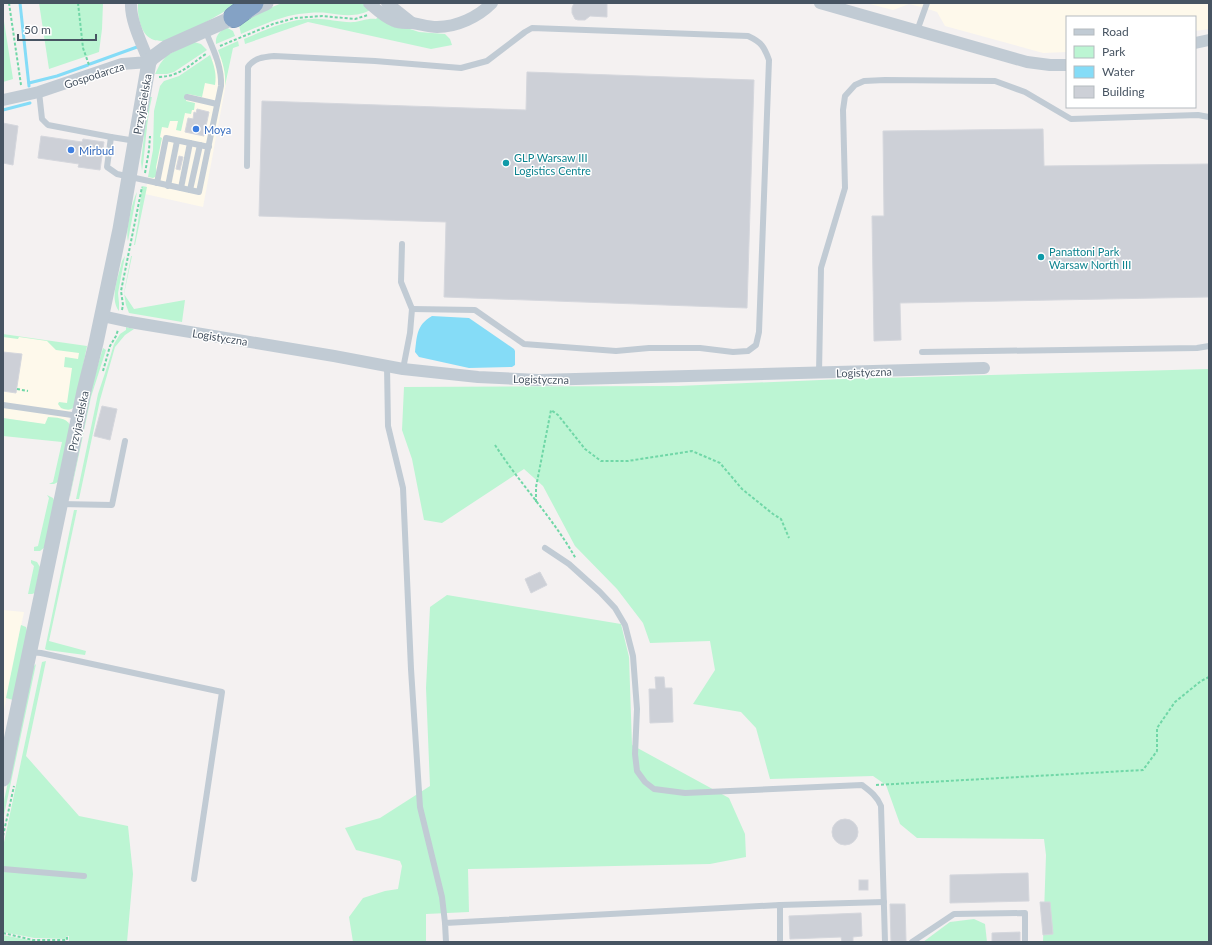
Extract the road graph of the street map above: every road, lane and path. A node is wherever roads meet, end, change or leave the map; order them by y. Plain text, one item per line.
1 (9, 3) edge
2 (78, 3) edge
3 (131, 3) edge
4 (253, 3) edge
5 (266, 3) edge
6 (387, 3) edge
7 (492, 3) edge
8 (820, 3) edge
9 (927, 3) edge
10 (369, 9) edge
11 (234, 17) junction
12 (412, 24) junction
13 (205, 30) junction
14 (917, 31) junction
15 (1209, 40) edge
16 (1196, 43) edge
17 (213, 50) junction
18 (150, 62) junction
19 (1066, 65) edge
20 (92, 75) junction
21 (160, 78) dead end
22 (39, 92) junction
23 (22, 96) junction
24 (187, 97) dead end
25 (3, 100) edge
26 (217, 104) junction
27 (1209, 117) edge
28 (111, 137) junction
29 (136, 141) junction
30 (177, 141) junction
31 (190, 143) junction
32 (200, 145) junction
33 (209, 147) junction
34 (247, 166) dead end
35 (130, 178) junction
36 (157, 183) junction
37 (168, 186) junction
38 (180, 188) junction
39 (190, 190) junction
40 (402, 244) dead end
41 (412, 309) junction
42 (102, 316) junction
43 (1209, 346) edge
44 (922, 352) dead end
45 (387, 366) junction
46 (984, 368) dead end
47 (404, 369) junction
48 (819, 373) junction
49 (17, 389) dead end
50 (28, 391) dead end
51 (3, 405) edge
52 (78, 416) junction
53 (125, 441) dead end
54 (496, 445) dead end
55 (536, 502) junction
56 (60, 504) junction
57 (788, 538) dead end
58 (545, 548) dead end
59 (590, 583) junction
60 (29, 652) junction
61 (1209, 677) edge
62 (3, 779) edge
63 (862, 785) junction
64 (3, 869) edge
65 (84, 876) dead end
66 (194, 879) dead end
67 (884, 902) junction
68 (780, 905) junction
69 (445, 923) junction
70 (3, 933) edge
71 (67, 936) dead end
72 (446, 942) edge
73 (780, 942) edge
74 (885, 942) edge
75 (912, 942) edge
76 (1025, 942) edge

1 - 23 path
2 - 20 path
3 - 18 street
4 - 11 highway
5 - 11 street
6 - 12 street
7 - 12 street
8 - 14 street
9 - 14 lane
10 - 12 street
10 - 17 path
11 - 13 street
13 - 17 lane
13 - 18 street
14 - 19 street
15 - 16 street
17 - 21 path
17 - 26 lane
18 - 20 street, Gospodarcza
18 - 29 street, Przyjacielska
20 - 22 street, Gospodarcza
22 - 23 street, Gospodarcza
22 - 28 lane
23 - 25 street, Gospodarcza
24 - 26 lane
26 - 33 lane
27 - 48 lane
28 - 29 lane
28 - 35 lane
29 - 35 street, Przyjacielska
30 - 31 lane
30 - 36 lane
30 - 37 lane
31 - 32 lane
31 - 38 lane
32 - 33 lane
32 - 39 lane
33 - 39 lane
34 - 41 lane
35 - 36 lane
35 - 42 street, Przyjacielska
36 - 37 lane
37 - 38 lane
38 - 39 lane
40 - 41 lane
41 - 47 lane
42 - 45 street, Logistyczna
42 - 52 street, Przyjacielska
43 - 44 lane
45 - 47 street, Logistyczna
45 - 69 lane
46 - 48 street, Logistyczna
47 - 48 street, Logistyczna
49 - 50 path
51 - 52 lane
52 - 56 street, Przyjacielska
53 - 56 lane
54 - 55 path
55 - 57 path
55 - 59 path
56 - 60 street, Przyjacielska
58 - 59 lane
59 - 63 lane
60 - 62 street, Przyjacielska
60 - 66 lane
61 - 63 path
63 - 67 lane
64 - 65 lane
67 - 68 lane
67 - 74 lane
68 - 69 lane
68 - 73 lane
69 - 72 lane
70 - 71 path
75 - 76 lane

